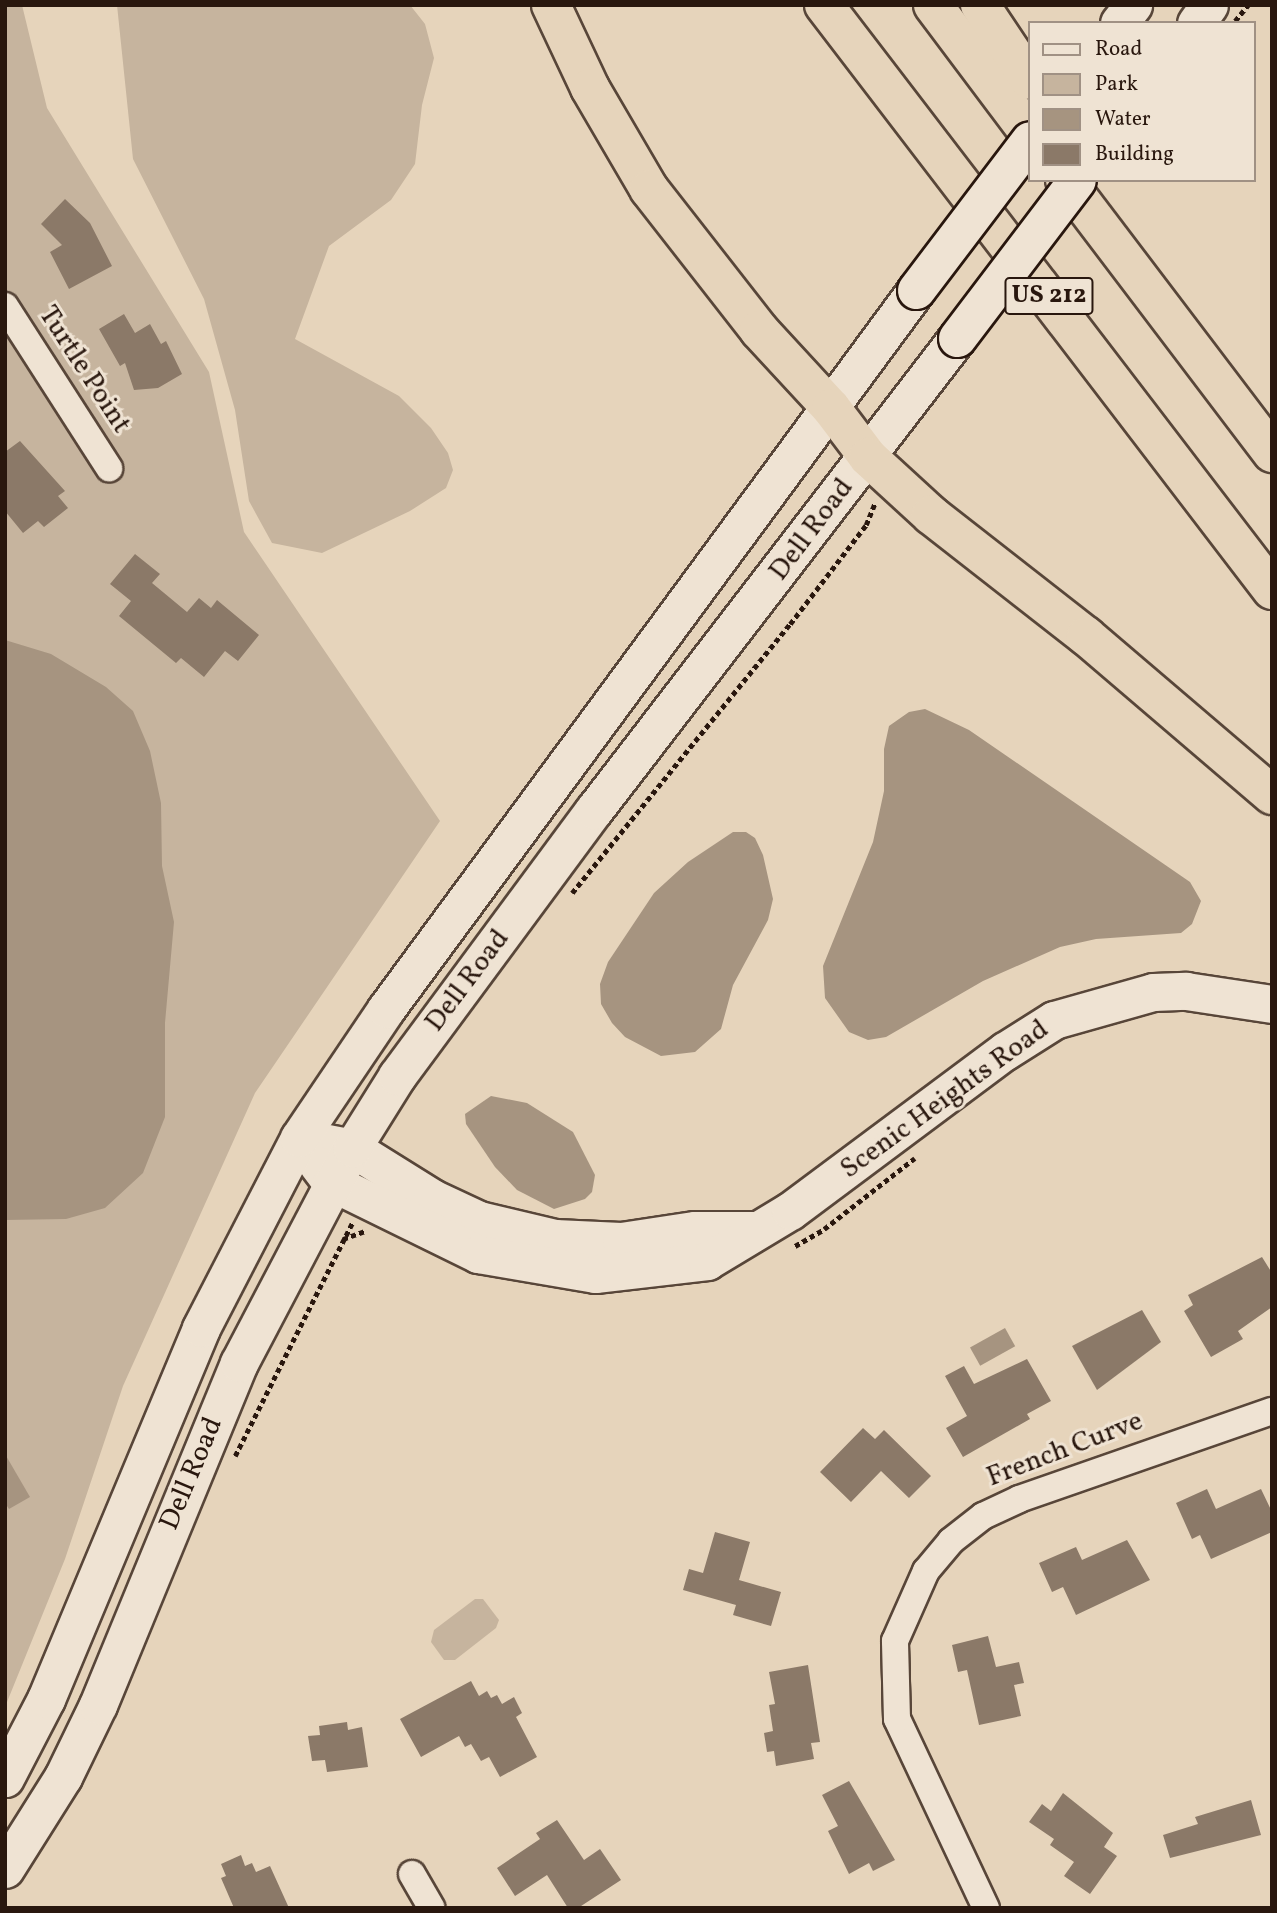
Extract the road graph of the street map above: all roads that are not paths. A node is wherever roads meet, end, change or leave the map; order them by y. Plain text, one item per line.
1 (551, 5) edge
2 (824, 5) edge
3 (933, 5) edge
4 (980, 5) edge
5 (1133, 5) edge
6 (1209, 5) edge
7 (1121, 21) edge
8 (1197, 21) edge
9 (1028, 77) edge
10 (1028, 131) edge
11 (1028, 143) edge
12 (1067, 182) edge
13 (1075, 182) edge
14 (1100, 182) edge
15 (5, 306) edge
16 (831, 408) junction
17 (1272, 415) edge
18 (1272, 453) edge
19 (878, 466) junction
20 (109, 468) dead end
21 (1272, 590) edge
22 (1272, 795) edge
23 (1272, 1004) edge
24 (299, 1138) junction
25 (352, 1148) junction
26 (331, 1182) junction
27 (753, 1230) junction
28 (1272, 1411) edge
29 (5, 1778) edge
30 (5, 1869) edge
31 (411, 1874) dead end
32 (432, 1908) edge
33 (986, 1908) edge

1 - 16 highway
2 - 21 highway, US 212
3 - 10 highway
4 - 9 highway
5 - 7 main road
6 - 8 main road
11 - 16 main road, Dell Road, bridge
12 - 18 highway, US 212
13 - 19 main road, Dell Road, bridge
14 - 17 highway
15 - 20 street, Turtle Point
16 - 19 highway
16 - 24 main road, Dell Road
19 - 22 highway
19 - 25 main road, Dell Road
23 - 27 main road, Scenic Heights Road
24 - 25 main road, Scenic Heights Road
24 - 26 main road, Scenic Heights Road
24 - 29 main road, Dell Road
25 - 26 main road, Dell Road
25 - 27 main road, Scenic Heights Road
26 - 27 main road, Scenic Heights Road
26 - 30 main road, Dell Road
28 - 33 street, French Curve
31 - 32 street

